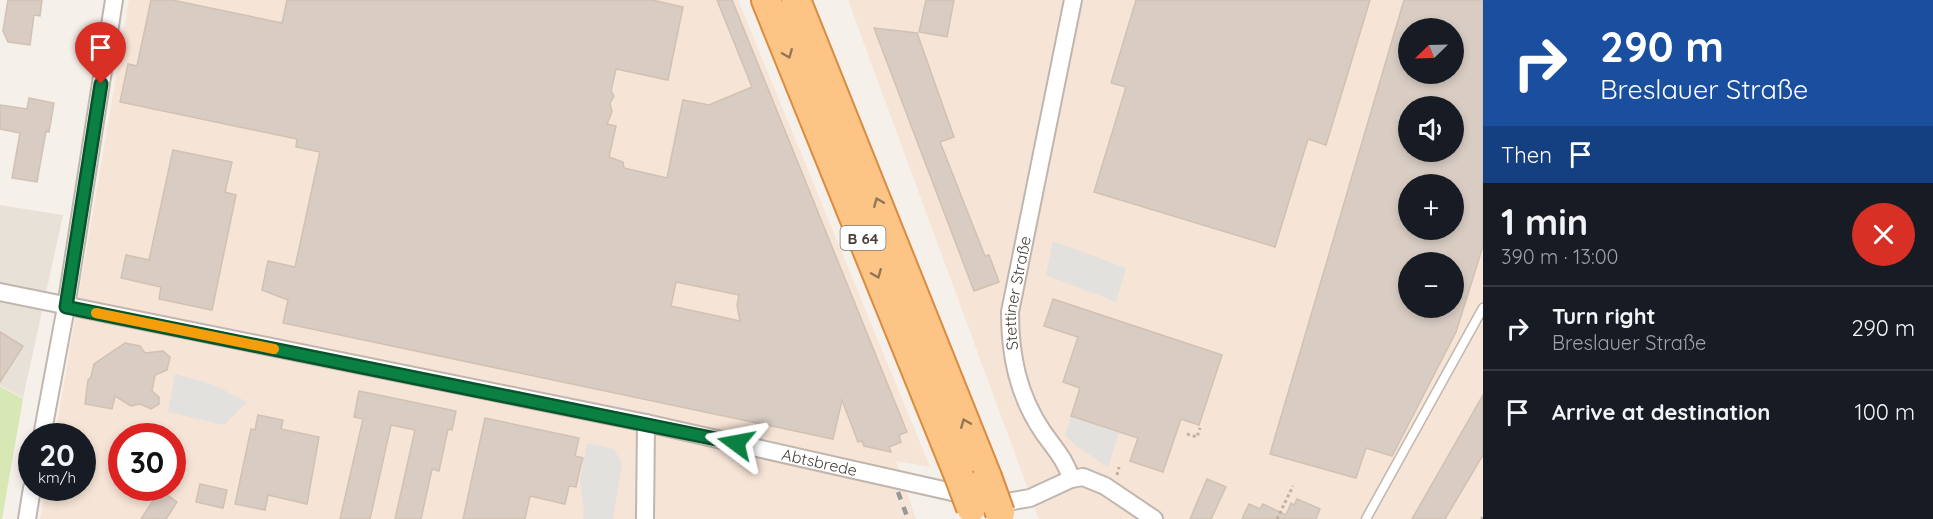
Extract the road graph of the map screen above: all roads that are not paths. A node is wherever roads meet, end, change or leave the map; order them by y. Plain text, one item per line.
1 (114, 0) edge
2 (766, 0) edge
3 (796, 0) edge
4 (1073, 0) edge
5 (0, 292) edge
6 (66, 307) junction
7 (1483, 308) edge
8 (44, 423) edge
9 (646, 423) junction
10 (973, 476) junction
11 (1071, 479) junction
12 (30, 501) edge
13 (987, 515) edge
14 (27, 519) edge
15 (645, 519) edge
16 (1154, 519) edge
17 (1366, 519) edge

1 - 6 street
2 -> 10 highway, B 64
10 -> 3 highway, B 64
4 - 11 street, Stettiner Straße
5 - 6 street, Abtsbrede
6 - 8 street
6 - 9 street, Abtsbrede
7 - 17 lane
9 - 11 street, Abtsbrede
9 - 15 street
10 - 13 highway, B 64, bridge
11 - 16 street
12 - 14 street

